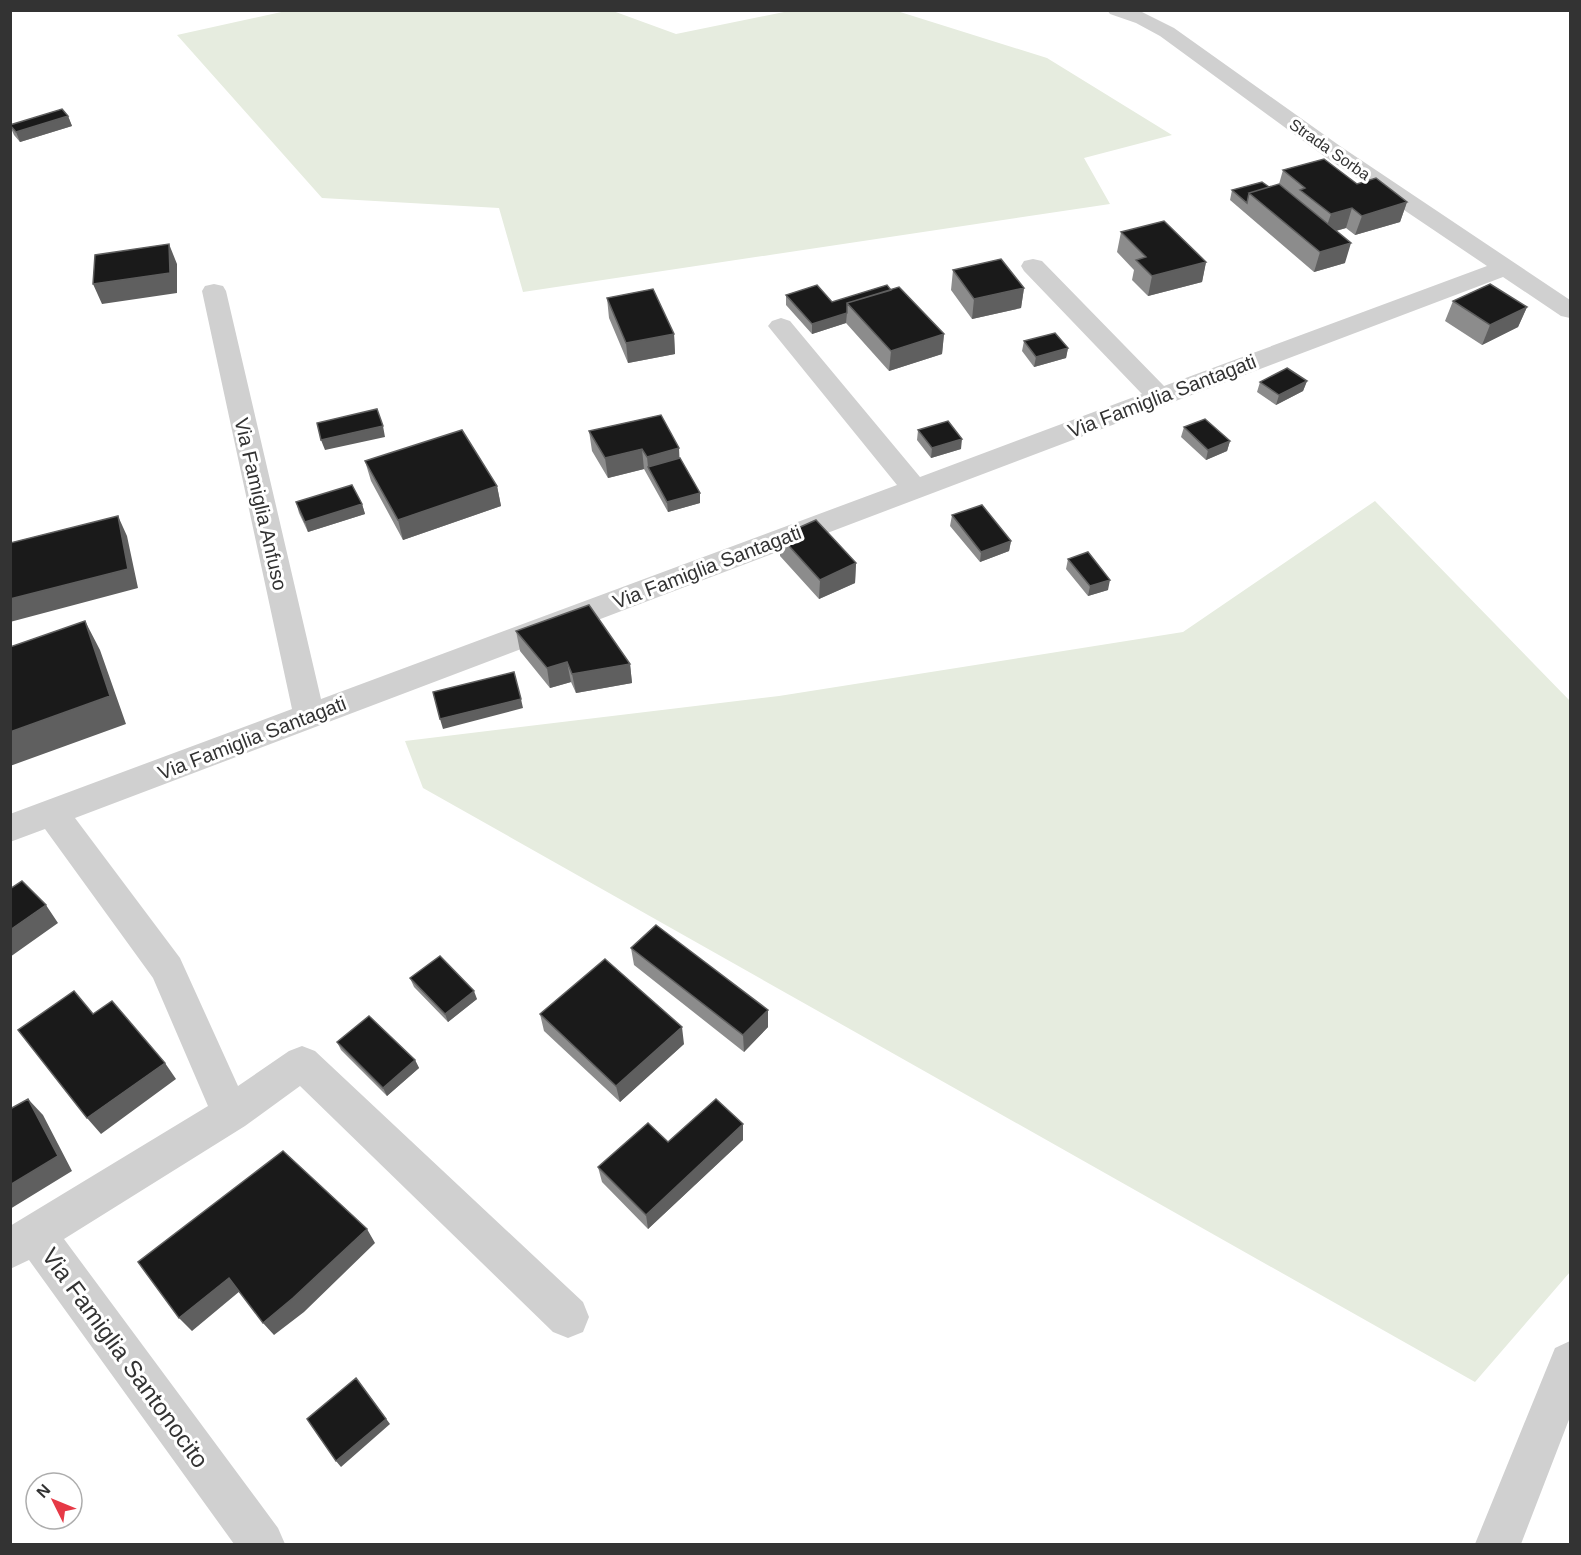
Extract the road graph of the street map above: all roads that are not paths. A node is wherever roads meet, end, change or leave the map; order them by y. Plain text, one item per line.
1 (1117, 10) edge
2 (1033, 266) dead end
3 (1505, 268) junction
4 (214, 291) dead end
5 (1570, 311) edge
6 (781, 326) dead end
7 (1160, 397) junction
8 (915, 489) junction
9 (309, 716) junction
10 (52, 812) junction
11 (10, 828) edge
12 (231, 1113) junction
13 (22, 1241) edge
14 (568, 1317) dead end
15 (1570, 1363) edge
16 (262, 1545) edge
17 (1498, 1545) edge

1 - 3 street, Strada Sorba
2 - 7 street
3 - 5 street, Strada Sorba
3 - 7 street, Via Famiglia Santagati
4 - 9 street, Via Famiglia Anfuso
6 - 8 street
7 - 8 street, Via Famiglia Santagati
8 - 9 street, Via Famiglia Santagati
9 - 10 street, Via Famiglia Santagati
10 - 11 street, Via Famiglia Santagati
10 - 12 street
12 - 13 street, Via Famiglia Santonocito
12 - 14 street, Via Famiglia Santonocito
13 - 16 street, Via Famiglia Santonocito
15 - 17 street

